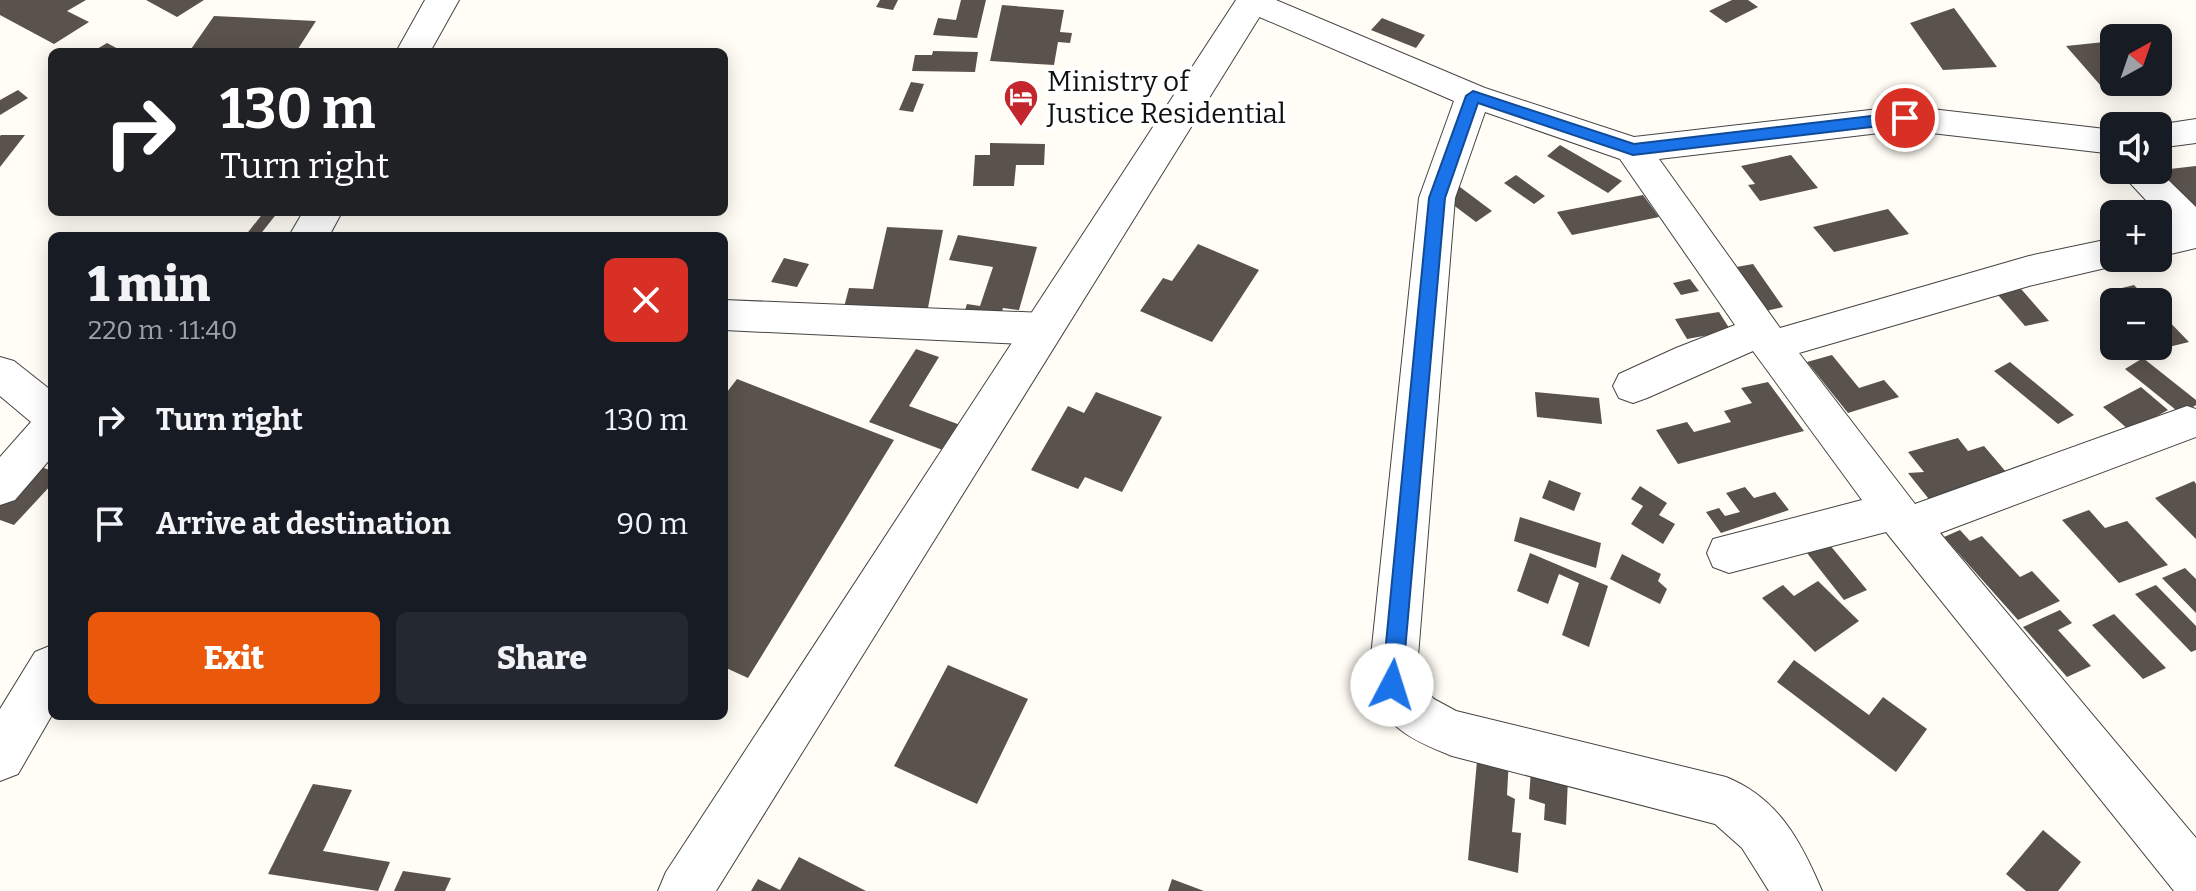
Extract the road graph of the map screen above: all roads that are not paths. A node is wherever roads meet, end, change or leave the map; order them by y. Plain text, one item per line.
1 (442, 0) edge
2 (1252, 1) edge
3 (415, 48) edge
4 (1473, 96) junction
5 (2196, 131) edge
6 (2172, 134) edge
7 (2100, 142) edge
8 (1633, 150) junction
9 (2147, 184) edge
10 (2187, 237) edge
11 (2100, 255) edge
12 (728, 315) edge
13 (1044, 329) junction
14 (1766, 339) junction
15 (0, 373) edge
16 (1633, 386) dead end
17 (48, 412) edge
18 (2193, 424) edge
19 (48, 432) edge
20 (0, 487) edge
21 (1900, 518) junction
22 (1729, 553) dead end
23 (48, 675) edge
24 (0, 756) edge
25 (2196, 878) edge
26 (685, 891) edge
27 (1796, 891) edge

1 - 3 street
2 - 4 street
2 - 13 street
4 - 8 street
4 - 27 street
5 - 6 street
7 - 8 street
8 - 14 street
9 - 10 street
11 - 14 street
12 - 13 street
13 - 26 street
14 - 16 street
14 - 21 street
15 - 17 street
18 - 21 street
19 - 20 street
21 - 22 street
21 - 25 street
23 - 24 street

